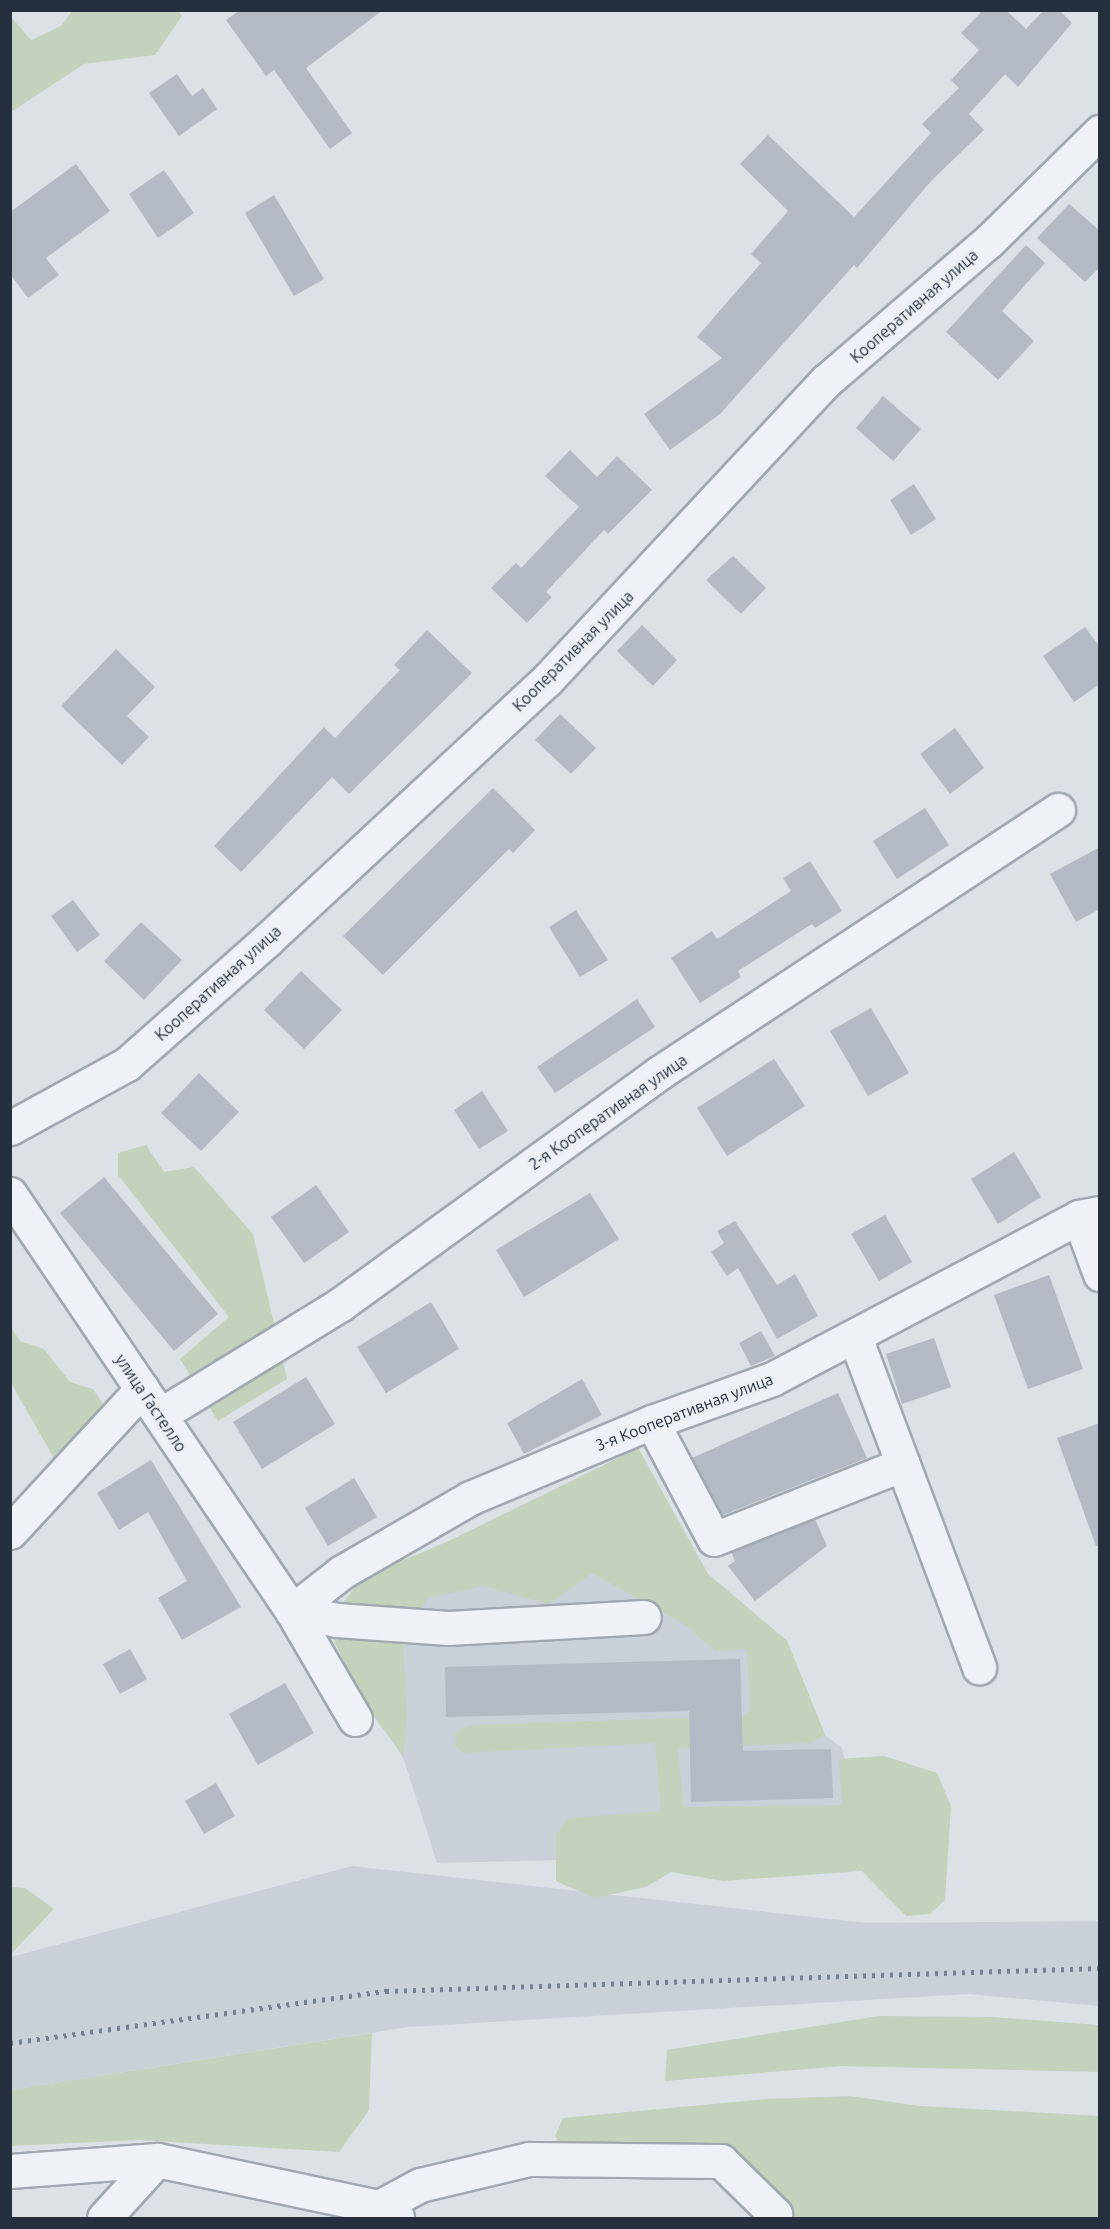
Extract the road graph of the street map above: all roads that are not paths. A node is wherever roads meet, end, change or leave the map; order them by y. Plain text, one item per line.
1 (1100, 132) edge
2 (1058, 810) dead end
3 (10, 1128) edge
4 (10, 1194) edge
5 (1089, 1215) edge
6 (1100, 1274) edge
7 (855, 1337) junction
8 (151, 1402) junction
9 (652, 1422) junction
10 (903, 1464) junction
11 (10, 1533) edge
12 (292, 1611) junction
13 (644, 1617) dead end
14 (979, 1667) dead end
15 (355, 1719) dead end
16 (156, 2160) junction
17 (10, 2171) edge
18 (391, 2213) edge
19 (104, 2218) edge
20 (775, 2218) edge

1 - 3 street, Кооперативная улица
2 - 8 street, 2-я Кооперативная улица
4 - 8 street, улица Гастелло
5 - 6 street, 3-я Кооперативная улица
5 - 7 street, 3-я Кооперативная улица
7 - 9 street, 3-я Кооперативная улица
7 - 10 street
8 - 11 street, 2-я Кооперативная улица
8 - 12 street, улица Гастелло
9 - 10 street
9 - 12 street, 3-я Кооперативная улица
10 - 14 street
12 - 13 street
12 - 15 street, улица Гастелло
16 - 17 street
16 - 18 street
16 - 19 street
18 - 20 street

